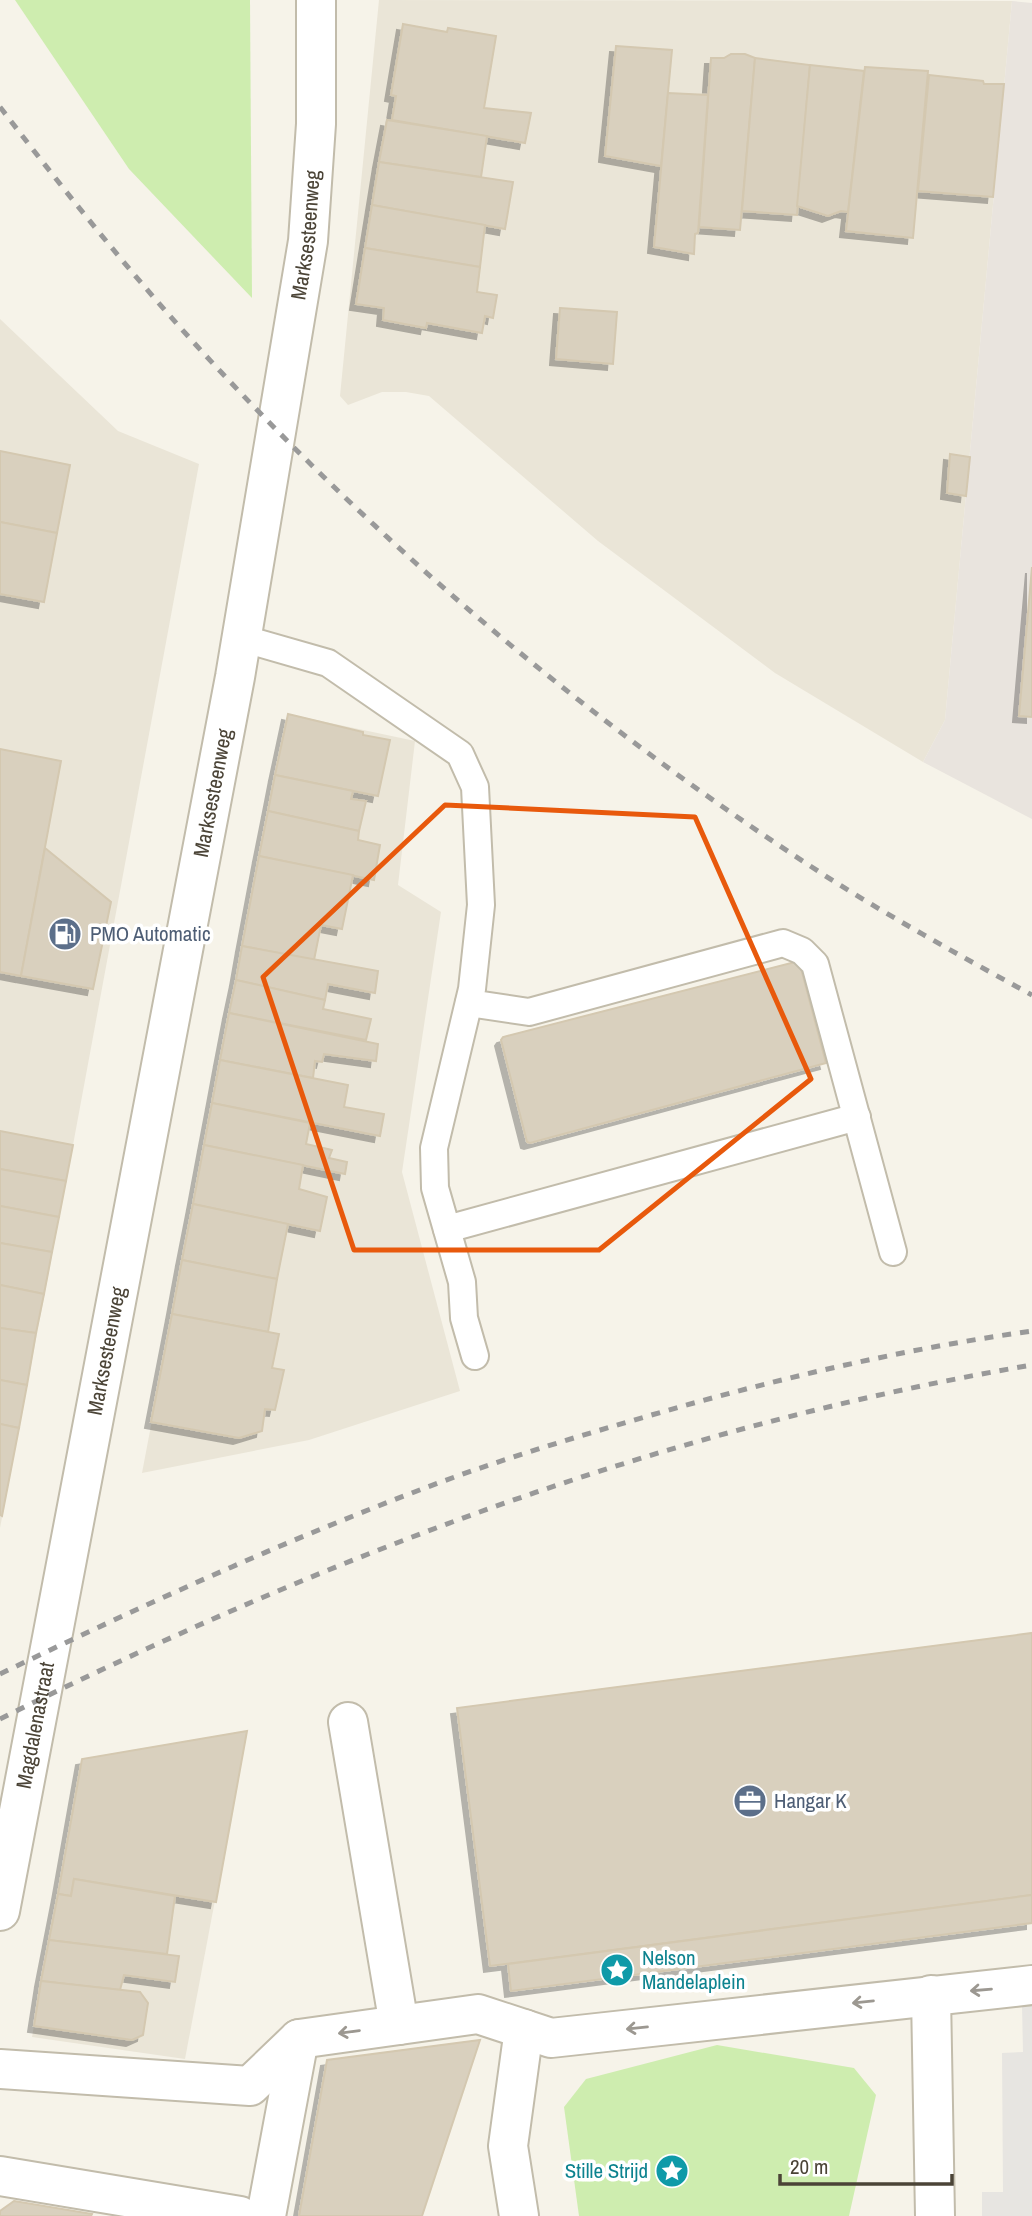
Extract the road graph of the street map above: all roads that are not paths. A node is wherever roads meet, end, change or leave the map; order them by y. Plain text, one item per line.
1 (316, 0) edge
2 (242, 638) junction
3 (469, 1003) junction
4 (857, 1117) junction
5 (447, 1229) junction
6 (893, 1252) dead end
7 (475, 1356) dead end
8 (63, 1581) joint
9 (348, 1722) dead end
10 (0, 1911) edge
11 (1032, 1985) edge
12 (931, 1995) junction
13 (399, 2025) junction
14 (524, 2029) junction
15 (299, 2039) junction
16 (0, 2069) edge
17 (0, 2176) edge
18 (240, 2216) edge
19 (266, 2216) edge
20 (519, 2216) edge
21 (935, 2216) edge

1 - 2 street, Marksesteenweg
2 - 3 lane
2 - 8 street, Marksesteenweg
3 - 4 lane
3 - 5 lane
4 - 5 lane
4 - 6 lane
5 - 7 lane
8 - 10 street, Magdalenastraat
9 - 13 street
11 -> 12 street
12 -> 14 street
12 - 21 street
13 - 14 street
13 -> 15 street
14 - 20 street
15 - 16 street
15 - 19 street
17 - 18 street

